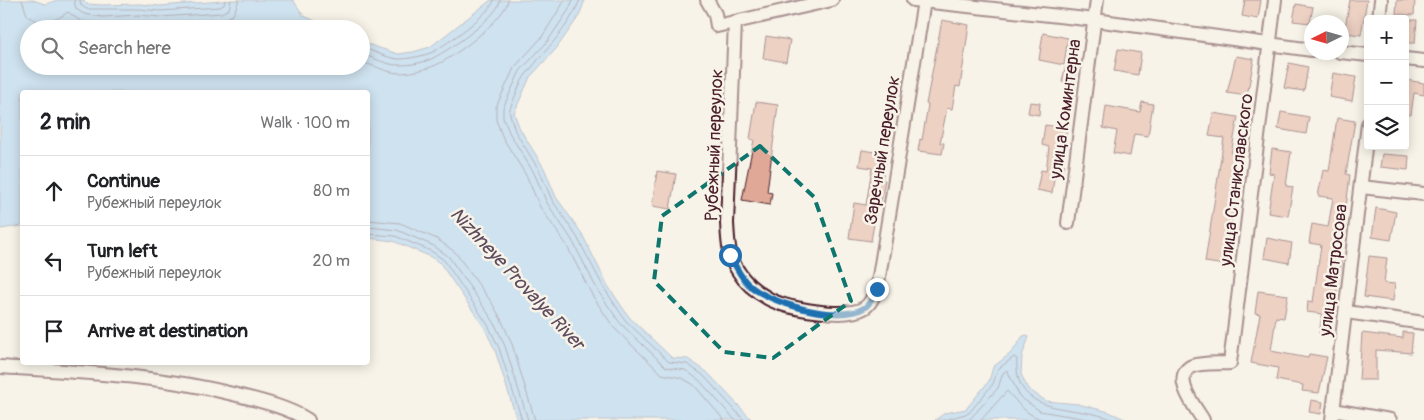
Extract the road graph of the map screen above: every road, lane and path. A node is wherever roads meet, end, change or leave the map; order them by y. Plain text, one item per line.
1 (707, 0) edge
2 (832, 0) edge
3 (1098, 0) edge
4 (1275, 0) edge
5 (1381, 0) edge
6 (919, 1) edge
7 (1379, 15) edge
8 (1095, 20) junction
9 (735, 22) junction
10 (1270, 46) junction
11 (1304, 49) edge
12 (1349, 53) edge
13 (1364, 55) edge
14 (1409, 59) edge
15 (1424, 61) edge
16 (1365, 150) edge
17 (1361, 187) junction
18 (1424, 194) edge
19 (1068, 223) dead end
20 (870, 304) joint
21 (1346, 312) junction
22 (1424, 323) edge
23 (0, 367) edge
24 (1333, 415) edge
25 (308, 420) edge
26 (1203, 420) edge
27 (1390, 420) edge

1 - 9 street
2 - 9 street
3 - 8 street, улица Коминтерна
4 - 10 street, улица Станиславского
5 - 7 street
6 - 8 street
6 - 20 street, Заречный переулок
8 - 10 street
8 - 19 street, улица Коминтерна
9 - 20 street, Рубежный переулок
10 - 11 street
10 - 26 street, улица Станиславского
12 - 13 street
14 - 15 street
16 - 17 street, улица Матросова
17 - 18 street
17 - 21 street, улица Матросова
21 - 22 street
21 - 24 street, улица Матросова
23 - 25 street
24 - 27 street

